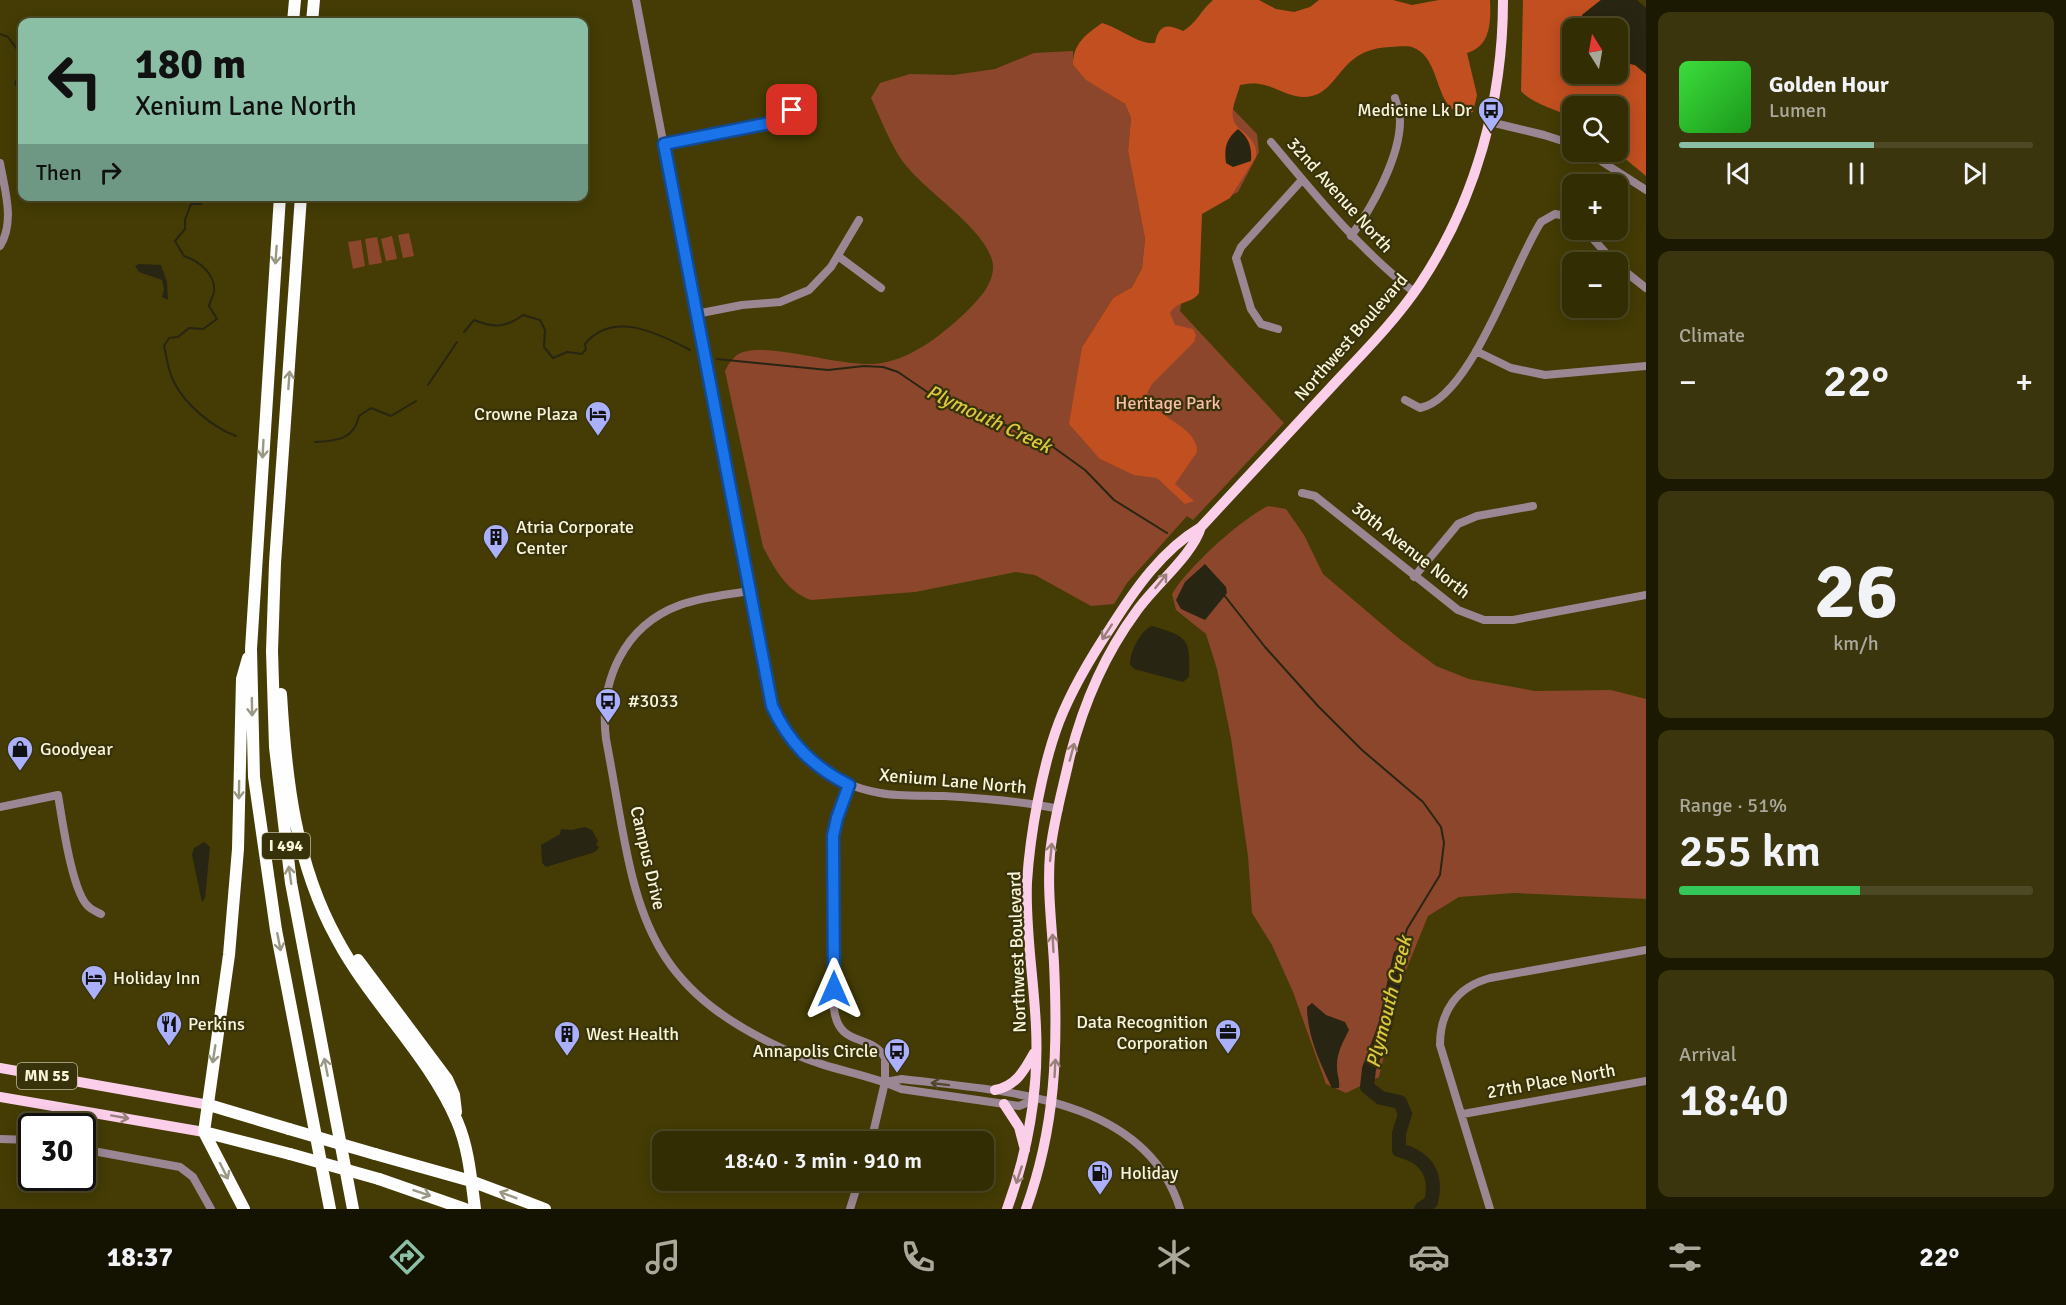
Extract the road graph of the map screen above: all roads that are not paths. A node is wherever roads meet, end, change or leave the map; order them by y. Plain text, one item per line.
1 (295, 0) edge
2 (314, 0) edge
3 (636, 0) edge
4 (1503, 0) edge
5 (293, 18) edge
6 (312, 18) edge
7 (1395, 98) dead end
8 (792, 110) dead end
9 (1490, 122) junction
10 (1562, 141) edge
11 (1271, 142) dead end
12 (664, 144) junction
13 (1603, 162) edge
14 (0, 164) edge
15 (1301, 181) junction
16 (1646, 190) edge
17 (280, 201) edge
18 (301, 201) edge
19 (1562, 215) edge
20 (859, 220) dead end
21 (1351, 236) junction
22 (1594, 240) edge
23 (0, 246) edge
24 (1605, 252) edge
25 (838, 256) junction
26 (1628, 273) edge
27 (1646, 287) edge
28 (881, 288) dead end
29 (1414, 292) junction
30 (696, 314) junction
31 (1278, 329) dead end
32 (1476, 351) junction
33 (1646, 366) edge
34 (1405, 400) dead end
35 (1302, 494) dead end
36 (1533, 506) dead end
37 (1201, 527) junction
38 (275, 564) junction
39 (1414, 577) junction
40 (749, 591) junction
41 (1646, 596) edge
42 (251, 649) junction
43 (849, 785) junction
44 (1039, 805) junction
45 (0, 807) edge
46 (1059, 809) junction
47 (101, 914) dead end
48 (1646, 950) edge
49 (1036, 1050) junction
50 (0, 1068) edge
51 (1646, 1080) edge
52 (885, 1082) junction
53 (995, 1090) junction
54 (0, 1097) edge
55 (1034, 1100) junction
56 (1004, 1104) junction
57 (1053, 1104) junction
58 (209, 1105) junction
59 (1462, 1114) junction
60 (874, 1131) edge
61 (204, 1132) junction
62 (0, 1139) edge
63 (18, 1140) edge
64 (96, 1152) edge
65 (1025, 1154) junction
66 (471, 1181) junction
67 (856, 1191) edge
68 (241, 1205) edge
69 (211, 1209) edge
70 (330, 1209) edge
71 (353, 1209) edge
72 (465, 1209) edge
73 (476, 1209) edge
74 (545, 1209) edge
75 (850, 1209) edge
76 (1007, 1209) edge
77 (1026, 1209) edge
78 (1180, 1209) edge
79 (1490, 1209) edge

1 - 5 highway
2 - 6 highway
3 - 12 street, Xenium Lane North
4 - 9 main road, Northwest Boulevard
7 - 21 street
8 - 12 street
9 - 10 street
9 - 29 main road, Northwest Boulevard
11 - 15 street, 32nd Avenue North
12 - 30 street, Xenium Lane North
13 - 16 street
14 - 23 street
15 - 21 street, 32nd Avenue North
15 - 31 street
17 -> 42 highway, I 494
38 -> 18 highway, I 494
19 - 32 street
20 - 25 street
21 - 29 street, 32nd Avenue North
22 - 24 street
25 - 28 street
25 - 30 street
26 - 27 street
29 - 37 main road, Northwest Boulevard
30 - 40 street, Xenium Lane North
32 - 33 street
32 - 34 street
35 - 39 street, 30th Avenue North
36 - 39 street
37 -> 44 main road, Northwest Boulevard
46 -> 37 main road, Northwest Boulevard
38 - 66 highway
71 -> 38 highway, I 494
39 - 41 street, 30th Avenue North
40 - 43 street, Xenium Lane North
40 - 52 street, Campus Drive
42 -> 58 highway
42 -> 70 highway, I 494
43 - 44 street, Xenium Lane North
43 - 52 street
44 - 46 street, Xenium Lane North
44 - 49 main road, Northwest Boulevard
45 - 47 street
57 -> 46 main road, Northwest Boulevard
48 - 59 street
49 - 53 main road
49 - 55 main road, Northwest Boulevard
50 - 58 main road, MN 55
51 - 59 street, 27th Place North
53 -> 52 street, Campus Drive
52 - 56 street, Campus Drive
52 - 60 street
53 - 55 street, Campus Drive
54 -> 61 main road, MN 55
55 - 56 street, Campus Drive
55 - 57 street, Campus Drive
55 - 65 main road, Northwest Boulevard
56 - 65 main road
57 - 77 main road, Northwest Boulevard
57 - 78 street, Campus Drive
58 - 61 highway
58 - 66 highway, MN 55, bridge
59 - 79 street
61 -> 68 highway
61 -> 72 highway, MN 55, bridge
62 - 63 street
64 - 69 street
65 -> 76 main road, Northwest Boulevard
66 - 73 highway
74 -> 66 highway, MN 55
67 - 75 street

